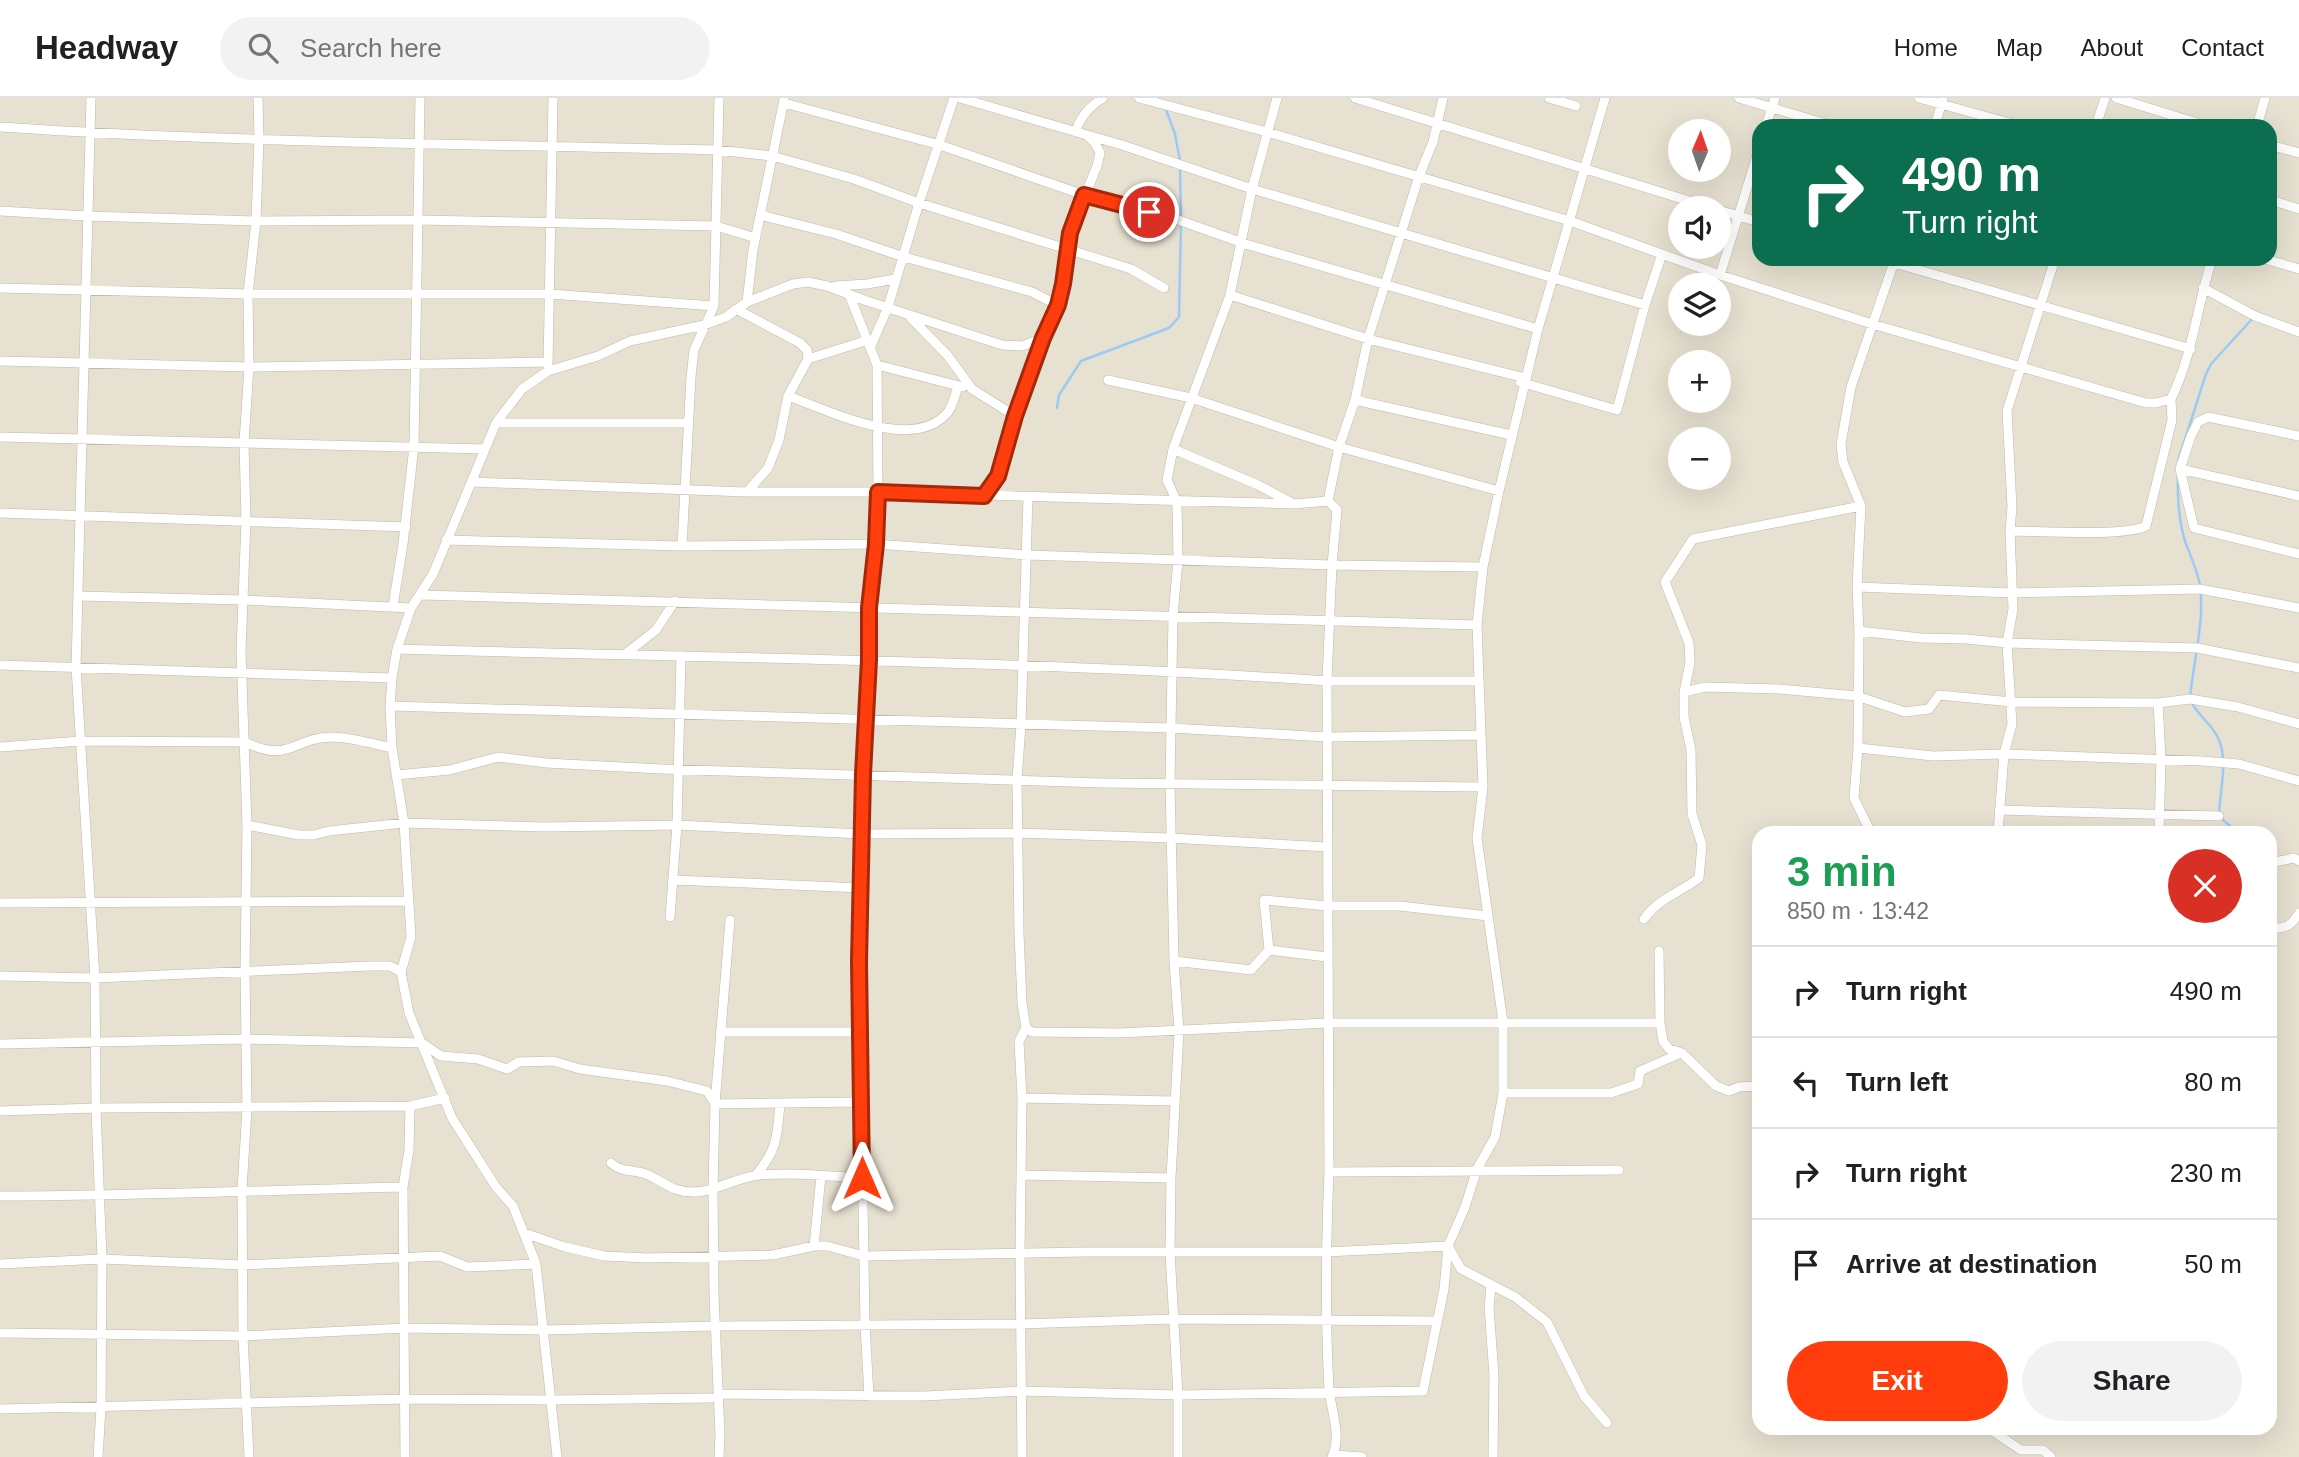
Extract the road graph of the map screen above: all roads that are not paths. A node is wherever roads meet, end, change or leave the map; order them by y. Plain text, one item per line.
1 (91, 98) edge
2 (258, 98) edge
3 (420, 98) edge
4 (553, 98) edge
5 (719, 98) edge
6 (957, 98) edge
7 (1103, 98) edge
8 (1139, 98) edge
9 (1277, 98) edge
10 (1354, 98) edge
11 (1443, 98) edge
12 (1549, 98) edge
13 (1605, 98) edge
14 (1739, 98) edge
15 (1775, 98) edge
16 (1919, 98) edge
17 (2105, 98) edge
18 (2116, 98) edge
19 (2265, 98) edge
20 (784, 101) edge
21 (1942, 101) edge
22 (1576, 106) dead end
23 (1771, 108) junction
24 (1768, 119) edge
25 (1809, 119) edge
26 (1937, 119) edge
27 (1998, 119) edge
28 (2098, 119) edge
29 (2184, 119) edge
30 (2259, 119) edge
31 (1437, 122) junction
32 (0, 127) edge
33 (1076, 131) junction
34 (1267, 132) junction
35 (90, 133) junction
36 (1087, 135) junction
37 (259, 139) junction
38 (420, 142) junction
39 (940, 145) junction
40 (553, 146) junction
41 (2277, 147) edge
42 (717, 149) junction
43 (2299, 153) edge
44 (772, 156) junction
45 (1584, 169) junction
46 (1752, 171) edge
47 (1419, 176) junction
48 (1252, 189) junction
49 (1084, 195) junction
50 (1673, 196) edge
51 (2277, 202) edge
52 (919, 203) junction
53 (2299, 209) edge
54 (0, 211) edge
55 (1731, 214) edge
56 (760, 215) junction
57 (86, 216) junction
58 (1738, 216) junction
59 (418, 220) junction
60 (1570, 220) junction
61 (1752, 220) edge
62 (256, 221) junction
63 (716, 226) junction
64 (1403, 232) junction
65 (756, 238) junction
66 (1241, 243) junction
67 (1066, 249) junction
68 (1662, 254) junction
69 (904, 257) junction
70 (2277, 263) edge
71 (1893, 266) edge
72 (1911, 266) edge
73 (2053, 266) edge
74 (2210, 266) edge
75 (2299, 269) edge
76 (1714, 273) edge
77 (1721, 273) edge
78 (1553, 277) junction
79 (895, 278) junction
80 (1731, 279) edge
81 (827, 286) junction
82 (1386, 286) junction
83 (0, 288) edge
84 (1164, 288) dead end
85 (2203, 288) junction
86 (84, 290) junction
87 (248, 294) junction
88 (550, 294) junction
89 (849, 294) junction
90 (417, 295) junction
91 (1230, 295) junction
92 (747, 302) junction
93 (1058, 305) junction
94 (1645, 305) junction
95 (2040, 305) junction
96 (713, 306) junction
97 (888, 307) junction
98 (736, 309) junction
99 (908, 314) junction
100 (1872, 324) junction
101 (704, 325) junction
102 (1538, 329) junction
103 (2299, 332) edge
104 (1043, 338) junction
105 (1368, 339) junction
106 (869, 343) junction
107 (2191, 349) junction
108 (808, 359) junction
109 (0, 361) edge
110 (84, 363) junction
111 (416, 364) junction
112 (877, 365) junction
113 (548, 366) junction
114 (2023, 366) junction
115 (249, 367) junction
116 (1108, 380) dead end
117 (1520, 380) junction
118 (958, 387) junction
119 (972, 389) junction
120 (788, 396) junction
121 (1191, 398) junction
122 (2171, 399) junction
123 (1355, 400) junction
124 (1015, 416) junction
125 (496, 423) junction
126 (688, 423) junction
127 (877, 428) junction
128 (1511, 435) junction
129 (2299, 436) edge
130 (0, 437) edge
131 (82, 438) junction
132 (244, 442) junction
133 (414, 446) junction
134 (1339, 447) junction
135 (485, 449) junction
136 (1173, 449) junction
137 (2180, 469) junction
138 (472, 482) junction
139 (685, 490) junction
140 (1499, 491) junction
141 (747, 492) junction
142 (878, 492) junction
143 (984, 496) junction
144 (2299, 496) edge
145 (1028, 497) junction
146 (1328, 500) junction
147 (1177, 502) junction
148 (1294, 504) junction
149 (1861, 506) junction
150 (0, 513) edge
151 (80, 516) junction
152 (246, 521) junction
153 (406, 527) junction
154 (2010, 531) junction
155 (446, 540) junction
156 (876, 544) junction
157 (682, 546) junction
158 (2299, 554) edge
159 (1028, 555) junction
160 (1178, 560) junction
161 (1332, 565) junction
162 (1483, 567) junction
163 (1857, 587) junction
164 (2012, 593) junction
165 (422, 595) junction
166 (78, 596) junction
167 (244, 600) junction
168 (675, 601) junction
169 (393, 606) junction
170 (411, 608) junction
171 (869, 608) junction
172 (2299, 608) edge
173 (1024, 611) junction
174 (1173, 616) junction
175 (1331, 619) junction
176 (1477, 625) junction
177 (1859, 631) junction
178 (2007, 643) junction
179 (397, 649) junction
180 (623, 656) junction
181 (681, 656) junction
182 (869, 660) junction
183 (0, 665) edge
184 (76, 667) junction
185 (1023, 667) junction
186 (2299, 668) edge
187 (1173, 671) junction
188 (243, 675) junction
189 (392, 678) junction
190 (1327, 681) junction
191 (1478, 681) junction
192 (1684, 692) junction
193 (1857, 696) junction
194 (2012, 702) junction
195 (2158, 703) junction
196 (390, 706) junction
197 (680, 714) junction
198 (866, 721) junction
199 (1021, 724) junction
200 (2299, 724) edge
201 (1171, 728) junction
202 (1480, 735) junction
203 (1327, 737) junction
204 (81, 741) junction
205 (245, 742) junction
206 (0, 747) edge
207 (392, 748) junction
208 (1858, 748) junction
209 (2004, 754) junction
210 (2161, 759) junction
211 (863, 774) junction
212 (396, 775) junction
213 (1017, 780) junction
214 (2299, 781) edge
215 (1170, 783) junction
216 (1329, 785) junction
217 (1483, 787) junction
218 (1999, 810) junction
219 (2159, 816) junction
220 (2219, 816) dead end
221 (404, 823) junction
222 (247, 825) junction
223 (677, 825) junction
224 (1868, 826) edge
225 (1998, 826) edge
226 (2159, 826) edge
227 (1018, 833) junction
228 (862, 834) junction
229 (1170, 838) junction
230 (1327, 847) junction
231 (2299, 861) edge
232 (2277, 862) edge
233 (673, 880) junction
234 (862, 888) junction
235 (247, 901) junction
236 (409, 901) junction
237 (0, 903) edge
238 (90, 903) junction
239 (1327, 906) junction
240 (2299, 913) edge
241 (1488, 916) junction
242 (670, 917) dead end
243 (1644, 919) dead end
244 (730, 920) dead end
245 (2277, 929) edge
246 (1269, 950) junction
247 (1659, 951) dead end
248 (1327, 957) junction
249 (1174, 961) junction
250 (245, 971) junction
251 (401, 972) junction
252 (0, 976) edge
253 (95, 978) junction
254 (1327, 1023) junction
255 (1503, 1023) junction
256 (1660, 1023) junction
257 (1026, 1027) junction
258 (1179, 1031) junction
259 (720, 1032) junction
260 (860, 1032) junction
261 (246, 1039) junction
262 (97, 1042) junction
263 (422, 1043) junction
264 (0, 1044) edge
265 (1682, 1053) junction
266 (1752, 1086) edge
267 (1503, 1093) junction
268 (445, 1098) junction
269 (1022, 1098) junction
270 (1174, 1101) junction
271 (862, 1102) junction
272 (715, 1104) junction
273 (780, 1104) junction
274 (410, 1106) junction
275 (96, 1108) junction
276 (247, 1108) junction
277 (0, 1111) edge
278 (611, 1163) dead end
279 (1477, 1169) junction
280 (1619, 1170) dead end
281 (1329, 1172) junction
282 (756, 1175) junction
283 (1021, 1175) junction
284 (821, 1176) junction
285 (862, 1178) junction
286 (1171, 1178) junction
287 (403, 1187) junction
288 (242, 1190) junction
289 (713, 1190) junction
290 (0, 1196) edge
291 (99, 1196) junction
292 (524, 1233) junction
293 (814, 1246) junction
294 (1448, 1246) junction
295 (1170, 1252) junction
296 (1326, 1252) junction
297 (1020, 1254) junction
298 (864, 1256) junction
299 (405, 1258) junction
300 (713, 1258) junction
301 (102, 1259) junction
302 (0, 1264) edge
303 (536, 1264) junction
304 (242, 1265) junction
305 (1491, 1286) junction
306 (1174, 1319) junction
307 (1328, 1320) junction
308 (1436, 1321) junction
309 (1020, 1324) junction
310 (864, 1325) junction
311 (716, 1326) junction
312 (405, 1328) junction
313 (543, 1330) junction
314 (0, 1333) edge
315 (100, 1335) junction
316 (243, 1336) junction
317 (1021, 1391) junction
318 (1329, 1391) junction
319 (1178, 1395) junction
320 (715, 1396) junction
321 (869, 1396) junction
322 (405, 1399) junction
323 (552, 1400) junction
324 (246, 1404) junction
325 (101, 1408) junction
326 (0, 1409) edge
327 (1607, 1423) dead end
328 (1998, 1435) edge
329 (1333, 1456) edge
330 (98, 1457) edge
331 (249, 1457) edge
332 (405, 1457) edge
333 (557, 1457) edge
334 (719, 1457) edge
335 (1022, 1457) edge
336 (1178, 1457) edge
337 (1362, 1457) edge
338 (1493, 1457) edge
339 (2051, 1457) edge

1 - 35 street
2 - 37 street
3 - 38 street
4 - 40 street
5 - 42 street
6 - 33 street
6 - 39 street
7 - 33 street
8 - 34 street
9 - 34 street
10 - 31 street
11 - 31 street
12 - 22 street
13 - 45 street
14 - 23 street
15 - 23 street
16 - 21 street
17 - 28 street
18 - 29 street
19 - 30 street
20 - 39 street
20 - 44 street
21 - 26 street
21 - 27 street
23 - 24 street
23 - 25 street
31 - 45 street
31 - 47 street
32 - 35 street
33 - 36 street
34 - 47 street
34 - 48 street
35 - 37 street
35 - 57 street
36 - 48 street
36 - 49 street
37 - 38 street
37 - 62 street
38 - 40 street
38 - 59 street
39 - 49 street
39 - 52 street
40 - 42 street
40 - 88 street
41 - 43 street
42 - 44 street
42 - 63 street
44 - 52 street
44 - 56 street
45 - 50 street
45 - 60 street
46 - 58 street
47 - 60 street
47 - 64 street
48 - 64 street
48 - 66 street
49 - 66 street
49 - 67 street
51 - 53 street
52 - 67 street
52 - 69 street
54 - 57 street
55 - 58 street
56 - 65 street
56 - 69 street
57 - 62 street
57 - 86 street
58 - 61 street
58 - 77 street
59 - 62 street
59 - 63 street
59 - 90 street
60 - 68 street
60 - 78 street
62 - 87 street
63 - 65 street
63 - 96 street
64 - 78 street
64 - 82 street
65 - 92 street
66 - 82 street
66 - 91 street
67 - 84 street
67 - 93 street
68 - 76 street
68 - 94 street
69 - 79 street
69 - 93 street
70 - 75 street
71 - 100 street
72 - 95 street
73 - 95 street
74 - 85 street
78 - 94 street
78 - 102 street
79 - 81 street
79 - 97 street
80 - 100 street
81 - 89 street
81 - 92 street
82 - 102 street
82 - 105 street
83 - 86 street
85 - 103 street
85 - 107 street
86 - 87 street
86 - 110 street
87 - 90 street
87 - 115 street
88 - 90 street
88 - 96 street
88 - 113 street
89 - 97 street
89 - 106 street
90 - 111 street
91 - 105 street
91 - 121 street
92 - 98 street
93 - 104 street
94 - 117 street
95 - 107 street
95 - 114 street
96 - 101 street
97 - 99 street
97 - 106 street
98 - 101 street
98 - 108 street
99 - 104 street
99 - 119 street
100 - 114 street
100 - 149 street
101 - 113 street
101 - 126 street
102 - 117 street
104 - 124 street
105 - 117 street
105 - 123 street
106 - 108 street
106 - 112 street
107 - 122 street
108 - 120 street
109 - 110 street
110 - 115 street
110 - 131 street
111 - 113 street
111 - 115 street
111 - 133 street
112 - 118 street
112 - 127 street
113 - 125 street
114 - 122 street
114 - 154 street
115 - 132 street
116 - 121 street
117 - 128 street
118 - 119 street
118 - 127 street
119 - 124 street
120 - 127 street
120 - 141 street
121 - 134 street
121 - 136 street
122 - 154 street
123 - 128 street
123 - 134 street
124 - 143 street
125 - 126 street
125 - 135 street
126 - 139 street
127 - 142 street
128 - 140 street
129 - 137 street
130 - 131 street
131 - 132 street
131 - 151 street
132 - 133 street
132 - 152 street
133 - 135 street
133 - 153 street
134 - 140 street
134 - 146 street
135 - 138 street
136 - 147 street
136 - 148 street
137 - 144 street
137 - 158 street
138 - 139 street
138 - 155 street
139 - 141 street
139 - 157 street
140 - 162 street
141 - 142 street
142 - 143 street
142 - 156 street
143 - 145 street
145 - 147 street
145 - 159 street
146 - 148 street
146 - 161 street
147 - 148 street
147 - 160 street
149 - 163 street
149 - 192 street
150 - 151 street
151 - 152 street
151 - 166 street
152 - 153 street
152 - 167 street
153 - 169 street
154 - 164 street
155 - 157 street
155 - 165 street
156 - 157 street
156 - 159 street
156 - 171 street
159 - 160 street
159 - 173 street
160 - 161 street
160 - 174 street
161 - 162 street
161 - 175 street
162 - 176 street
163 - 164 street
163 - 177 street
164 - 172 street
164 - 178 street
165 - 168 street
165 - 170 street
166 - 167 street
166 - 184 street
167 - 169 street
167 - 188 street
168 - 171 street
168 - 180 street
169 - 170 street
170 - 179 street
171 - 173 street
171 - 182 street
173 - 174 street
173 - 185 street
174 - 175 street
174 - 187 street
175 - 176 street
175 - 190 street
176 - 191 street
177 - 178 street
177 - 193 street
178 - 186 street
178 - 194 street
179 - 180 street
179 - 189 street
180 - 181 street
181 - 182 street
181 - 197 street
182 - 185 street
182 - 198 street
183 - 184 street
184 - 188 street
184 - 204 street
185 - 187 street
185 - 199 street
187 - 190 street
187 - 201 street
188 - 189 street
188 - 205 street
189 - 196 street
190 - 191 street
190 - 203 street
191 - 202 street
192 - 193 street
192 - 243 street
193 - 194 street
193 - 208 street
194 - 195 street
194 - 209 street
195 - 200 street
195 - 210 street
196 - 197 street
196 - 207 street
197 - 198 street
197 - 223 street
198 - 199 street
198 - 211 street
199 - 201 street
199 - 213 street
201 - 203 street
201 - 215 street
202 - 203 street
202 - 217 street
203 - 216 street
204 - 205 street
204 - 206 street
204 - 238 street
205 - 207 street
205 - 222 street
207 - 212 street
208 - 209 street
208 - 224 street
209 - 210 street
209 - 218 street
210 - 214 street
210 - 219 street
211 - 212 street
211 - 213 street
211 - 228 street
212 - 221 street
213 - 215 street
213 - 227 street
215 - 216 street
215 - 229 street
216 - 217 street
216 - 230 street
217 - 241 street
218 - 219 street
218 - 225 street
219 - 220 street
219 - 226 street
221 - 222 street
221 - 223 street
221 - 236 street
222 - 235 street
223 - 228 street
223 - 233 street
227 - 228 street
227 - 229 street
227 - 257 street
228 - 234 street
229 - 230 street
229 - 249 street
230 - 239 street
231 - 232 street
233 - 234 street
233 - 242 street
234 - 260 street
235 - 236 street
235 - 238 street
235 - 250 street
236 - 251 street
237 - 238 street
238 - 253 street
239 - 241 street
239 - 246 street
239 - 248 street
240 - 245 street
241 - 255 street
244 - 259 street
246 - 248 street
246 - 249 street
247 - 256 street
248 - 254 street
249 - 258 street
250 - 251 street
250 - 253 street
250 - 261 street
251 - 263 street
252 - 253 street
253 - 262 street
254 - 255 street
254 - 258 street
254 - 281 street
255 - 256 street
255 - 267 street
256 - 265 street
257 - 258 street
257 - 269 street
258 - 270 street
259 - 260 street
259 - 272 street
260 - 271 street
261 - 262 street
261 - 263 street
261 - 276 street
262 - 264 street
262 - 275 street
263 - 268 street
263 - 272 street
265 - 266 street
265 - 267 street
267 - 279 street
268 - 274 street
268 - 292 street
269 - 270 street
269 - 283 street
270 - 286 street
271 - 273 street
271 - 285 street
272 - 273 street
272 - 289 street
273 - 282 street
274 - 276 street
274 - 287 street
275 - 276 street
275 - 277 street
275 - 291 street
276 - 288 street
278 - 289 street
279 - 280 street
279 - 281 street
279 - 294 street
281 - 296 street
282 - 284 street
282 - 289 street
283 - 286 street
283 - 297 street
284 - 285 street
284 - 293 street
285 - 298 street
286 - 295 street
287 - 288 street
287 - 299 street
288 - 291 street
288 - 304 street
289 - 300 street
290 - 291 street
291 - 301 street
292 - 300 street
292 - 303 street
293 - 298 street
293 - 300 street
294 - 296 street
294 - 305 street
294 - 308 street
295 - 296 street
295 - 297 street
295 - 306 street
296 - 307 street
297 - 298 street
297 - 309 street
298 - 310 street
299 - 303 street
299 - 304 street
299 - 312 street
300 - 311 street
301 - 302 street
301 - 304 street
301 - 315 street
303 - 313 street
304 - 316 street
305 - 327 street
305 - 338 street
306 - 307 street
306 - 309 street
306 - 319 street
307 - 308 street
307 - 318 street
308 - 318 street
309 - 310 street
309 - 317 street
310 - 311 street
310 - 321 street
311 - 313 street
311 - 320 street
312 - 313 street
312 - 316 street
312 - 322 street
313 - 323 street
314 - 315 street
315 - 316 street
315 - 325 street
316 - 324 street
317 - 319 street
317 - 321 street
317 - 335 street
318 - 319 street
318 - 329 street
319 - 336 street
320 - 321 street
320 - 323 street
320 - 334 street
322 - 323 street
322 - 324 street
322 - 332 street
323 - 333 street
324 - 325 street
324 - 331 street
325 - 326 street
325 - 330 street
328 - 339 street
329 - 337 street

